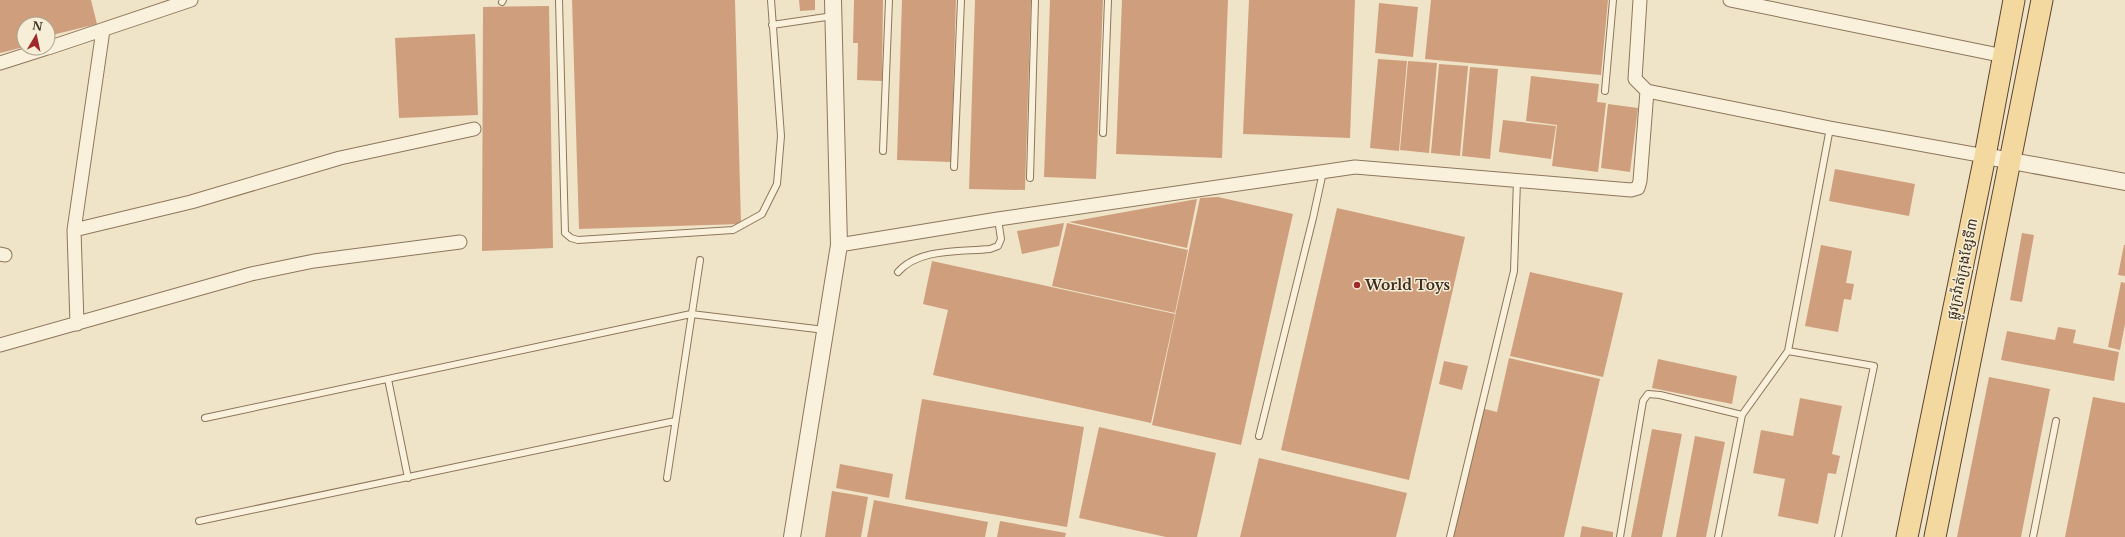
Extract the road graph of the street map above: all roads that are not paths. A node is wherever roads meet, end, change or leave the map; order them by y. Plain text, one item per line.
1 (191, 0) edge
2 (559, 0) edge
3 (771, 0) edge
4 (889, 0) edge
5 (961, 0) edge
6 (1035, 0) edge
7 (1108, 0) edge
8 (1614, 0) edge
9 (1640, 0) edge
10 (1730, 0) edge
11 (2014, 0) edge
12 (2042, 0) edge
13 (833, 8) edge
14 (772, 25) junction
15 (103, 30) junction
16 (56, 45) edge
17 (22, 56) edge
18 (2004, 56) junction
19 (0, 63) edge
20 (1605, 91) dead end
21 (1647, 91) junction
22 (1830, 128) junction
23 (474, 129) dead end
24 (1103, 133) dead end
25 (883, 151) dead end
26 (1985, 156) junction
27 (2010, 160) junction
28 (954, 167) dead end
29 (1323, 172) junction
30 (1030, 178) dead end
31 (1517, 180) junction
32 (2125, 182) edge
33 (998, 219) junction
34 (74, 230) junction
35 (460, 242) dead end
36 (838, 245) junction
37 (700, 260) dead end
38 (898, 272) dead end
39 (691, 314) junction
40 (77, 324) junction
41 (825, 330) junction
42 (0, 344) edge
43 (1788, 351) junction
44 (1942, 365) junction
45 (1968, 370) junction
46 (388, 379) junction
47 (1742, 415) junction
48 (205, 418) dead end
49 (675, 421) junction
50 (2056, 421) dead end
51 (1259, 436) dead end
52 (408, 478) junction
53 (667, 478) dead end
54 (199, 521) dead end
55 (792, 537) edge
56 (1450, 537) edge
57 (1620, 537) edge
58 (1718, 537) edge
59 (1838, 537) edge
60 (1907, 537) edge
61 (1935, 537) edge
62 (2033, 537) edge

1 - 15 street
2 - 14 lane
3 - 14 lane
4 - 25 lane
5 - 28 lane
6 - 30 lane
7 - 24 lane
8 - 20 lane
9 - 21 street
10 - 18 street
11 - 18 main road, ផ្លូវក្រវ៉ាត់ក្រុងខ្សែទី៣
12 - 27 main road, ផ្លូវក្រវ៉ាត់ក្រុងខ្សែទី៣
13 - 14 lane
13 - 36 street
15 - 16 street
15 - 34 street
17 - 19 street
18 - 26 main road, ផ្លូវក្រវ៉ាត់ក្រុងខ្សែទី៣
21 - 22 street
21 - 31 street
22 - 26 street
22 - 43 lane
23 - 34 street
26 - 27 street
26 - 44 main road, ផ្លូវក្រវ៉ាត់ក្រុងខ្សែទី៣
27 - 32 street
27 - 45 main road, ផ្លូវក្រវ៉ាត់ក្រុងខ្សែទី៣
29 - 31 street
29 - 33 street
29 - 51 lane
31 - 56 lane
33 - 36 street
33 - 38 lane
34 - 40 street
35 - 40 street
36 - 41 street
37 - 39 lane
39 - 41 lane
39 - 46 lane
39 - 49 lane
40 - 42 street
41 - 55 street
43 - 47 lane
43 - 59 lane
44 - 45 main road
44 - 60 main road, ផ្លូវក្រវ៉ាត់ក្រុងខ្សែទី៣
45 - 61 main road, ផ្លូវក្រវ៉ាត់ក្រុងខ្សែទី៣
46 - 48 lane
46 - 52 lane
47 - 57 lane
47 - 58 lane
49 - 52 lane
49 - 53 lane
50 - 62 lane
52 - 54 lane

